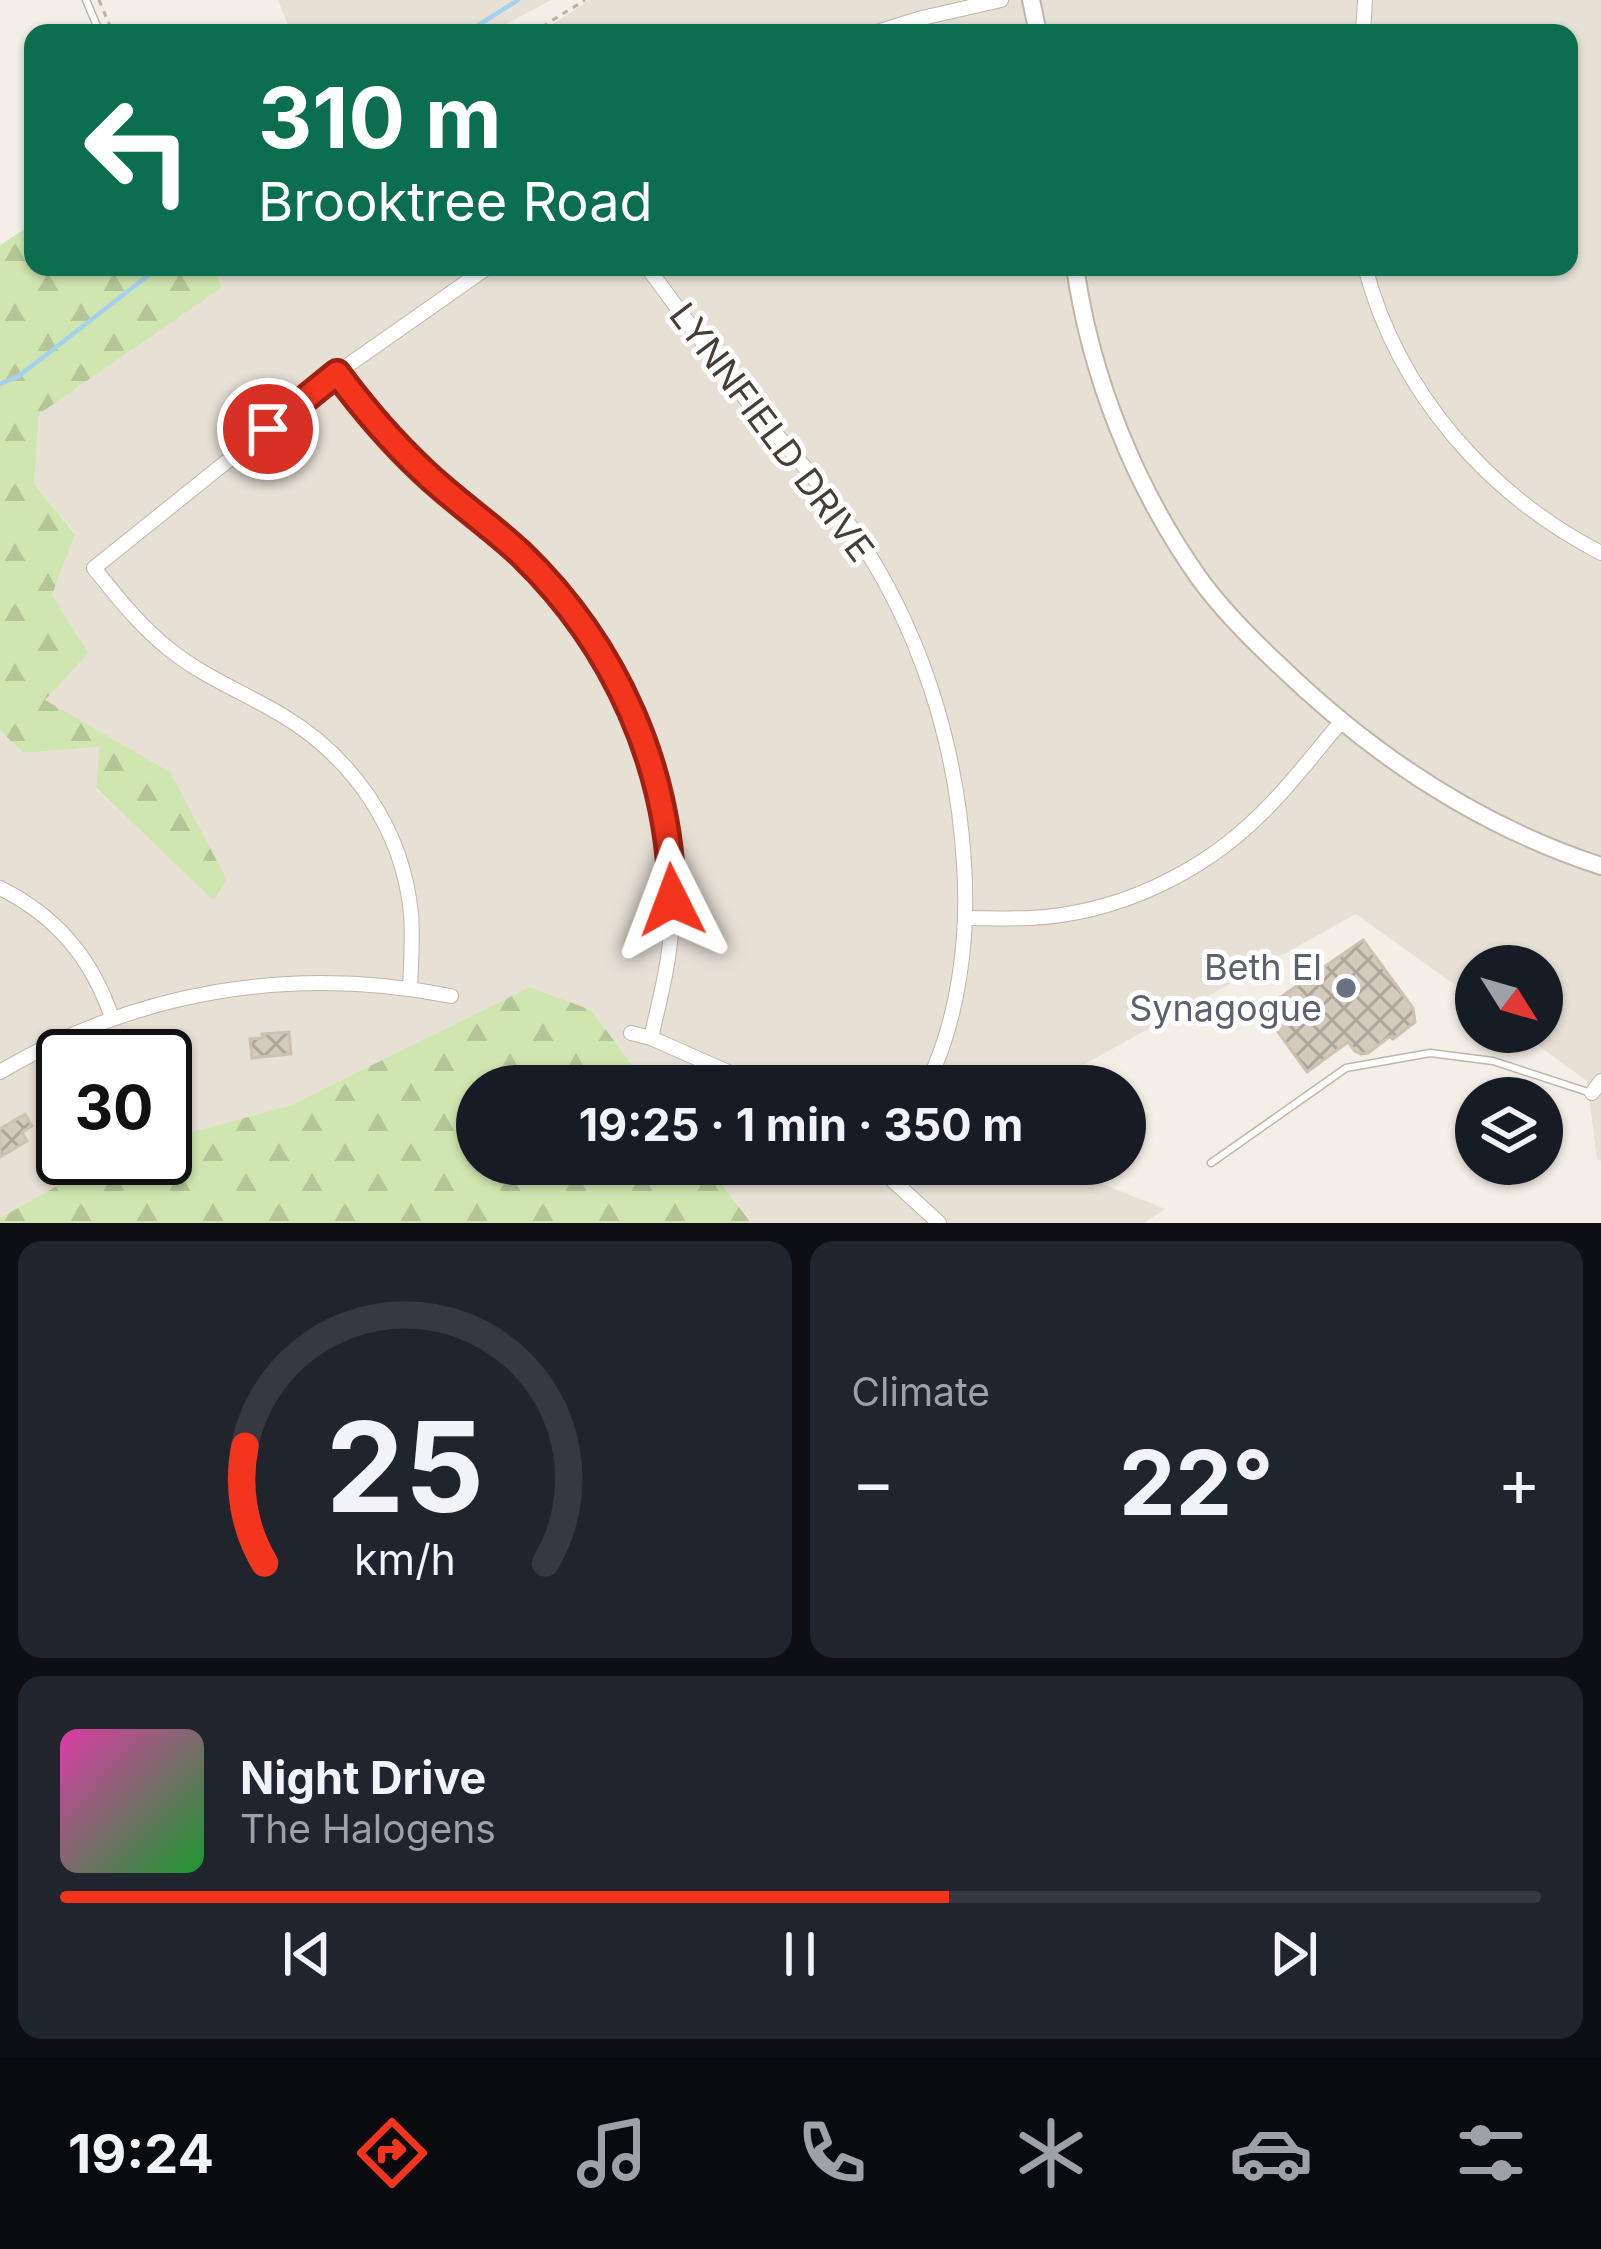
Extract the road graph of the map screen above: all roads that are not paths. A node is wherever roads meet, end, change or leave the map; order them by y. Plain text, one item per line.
1 (1001, 0) edge
2 (903, 24) edge
3 (475, 276) edge
4 (654, 276) edge
5 (1077, 276) edge
6 (1368, 276) edge
7 (337, 373) junction
8 (1601, 553) edge
9 (1341, 722) junction
10 (1601, 866) edge
11 (0, 888) edge
12 (965, 918) junction
13 (410, 988) junction
14 (451, 995) dead end
15 (112, 1018) junction
16 (631, 1034) dead end
17 (651, 1038) junction
18 (712, 1065) edge
19 (935, 1065) edge
20 (0, 1072) edge
21 (1596, 1087) edge
22 (1210, 1163) dead end
23 (898, 1185) edge
24 (939, 1223) edge

1 - 2 street
3 - 7 street
4 - 12 street, LYNNFIELD DRIVE
5 - 9 street
6 - 8 street
7 - 13 street
7 - 17 street
9 - 10 street
9 - 12 street
11 - 15 street
12 - 19 street, LYNNFIELD DRIVE
13 - 14 street
13 - 15 street
15 - 20 street
16 - 17 street
17 - 18 street
21 - 22 lane
23 - 24 street

